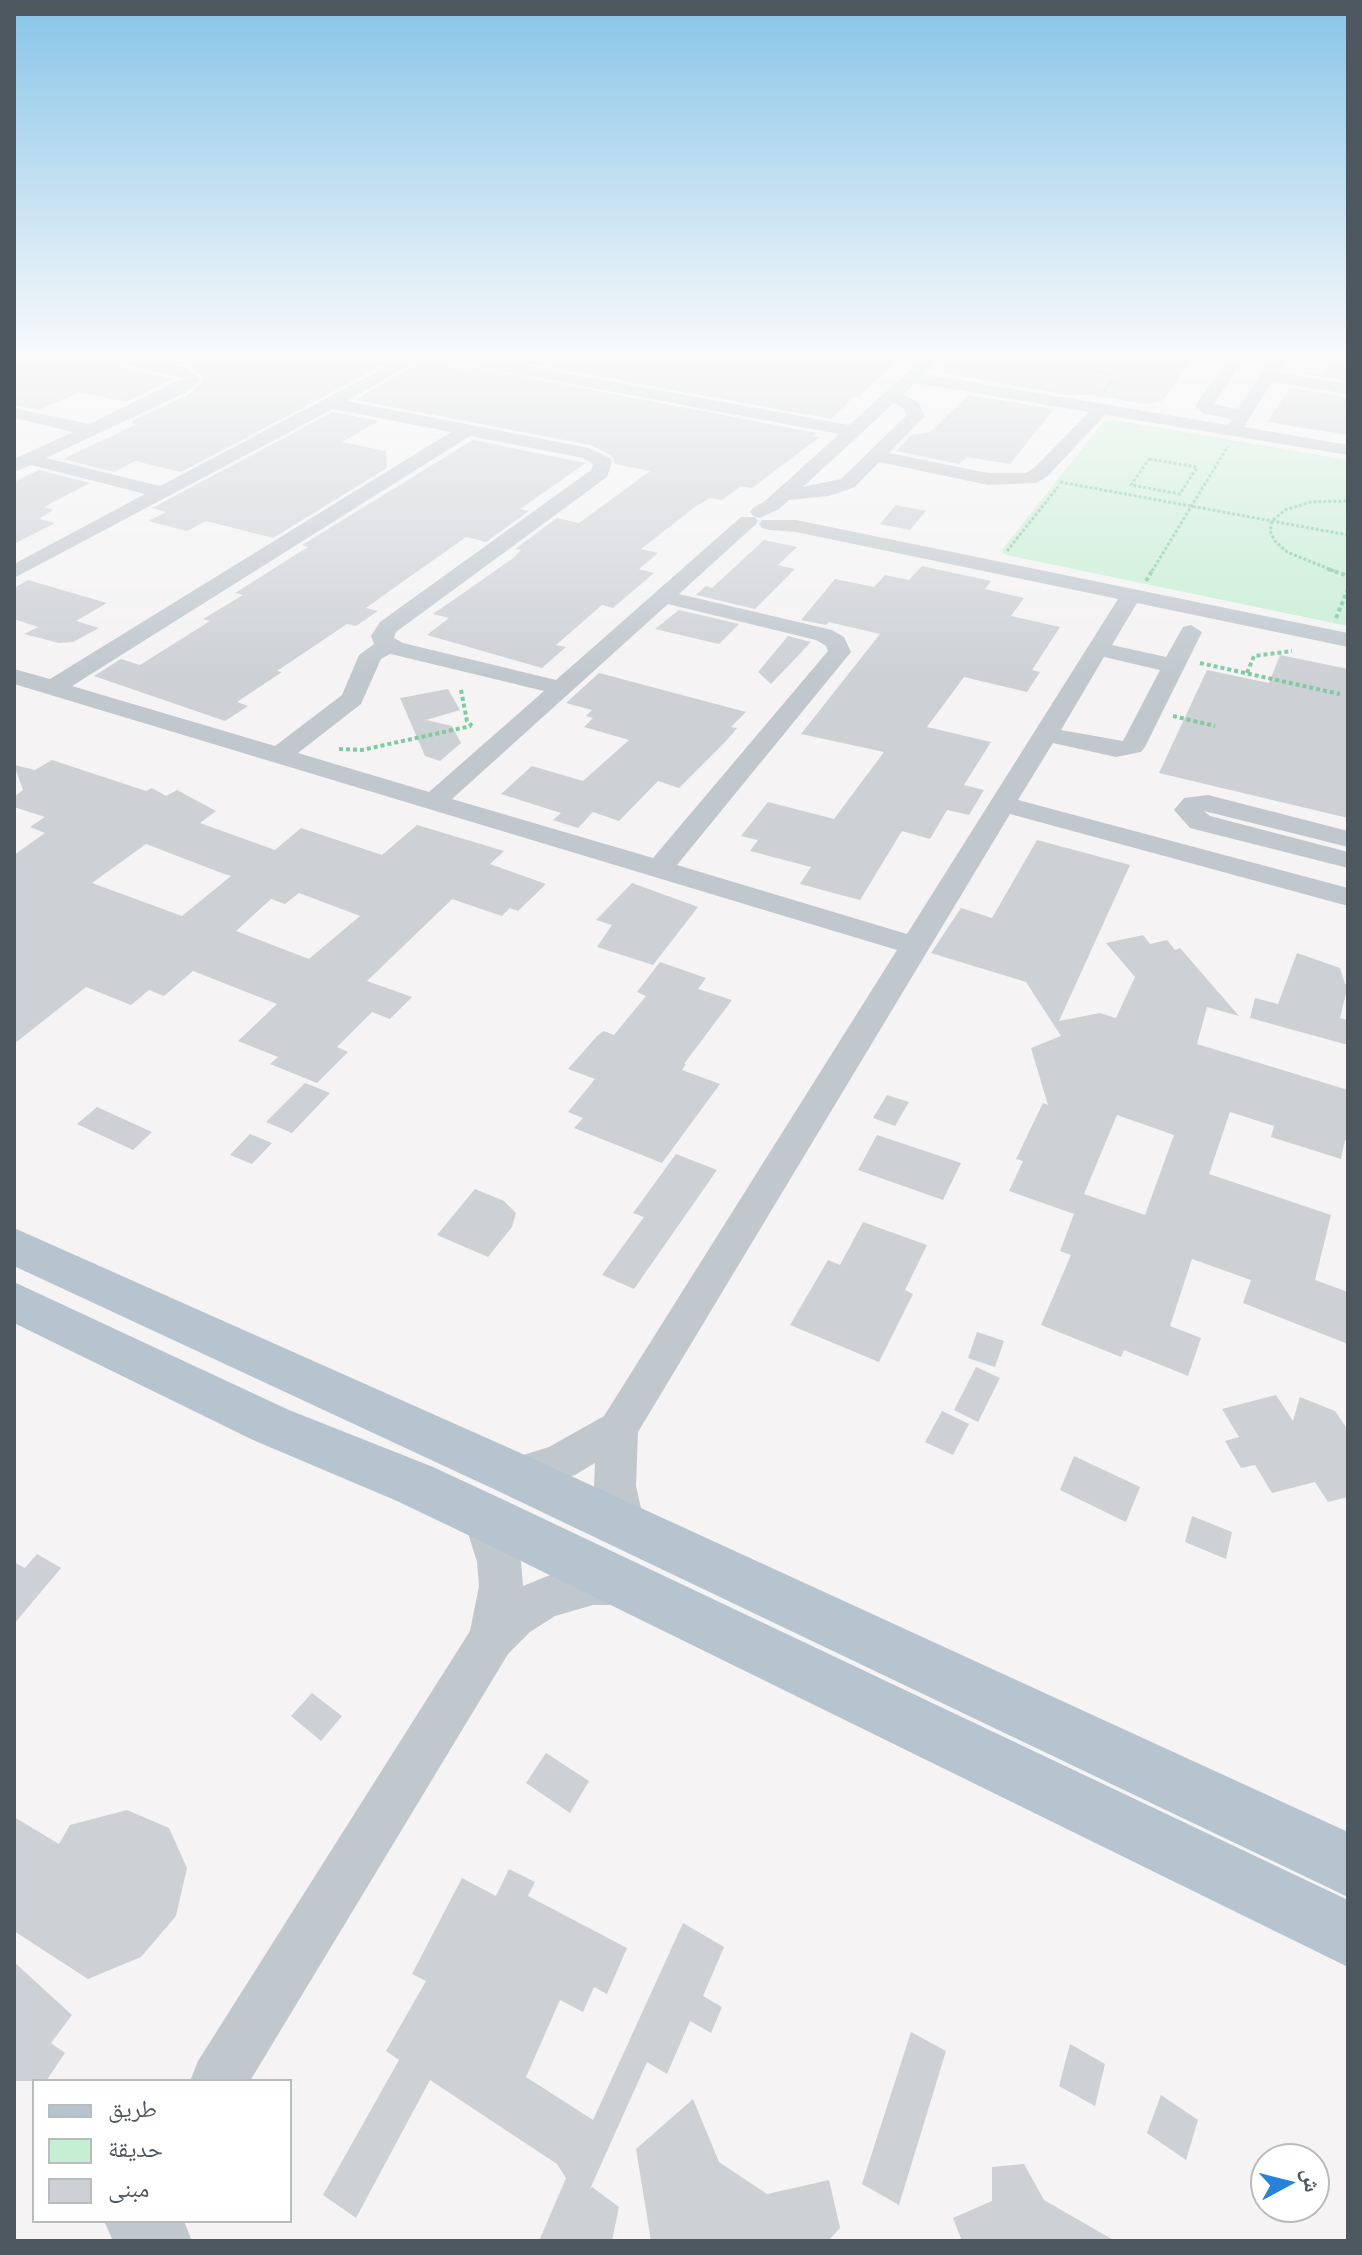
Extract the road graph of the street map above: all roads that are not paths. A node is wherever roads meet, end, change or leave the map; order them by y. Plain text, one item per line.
1 (40, 466) edge
2 (213, 466) edge
3 (409, 466) edge
4 (605, 466) edge
5 (818, 466) edge
6 (864, 466) edge
7 (925, 466) edge
8 (1045, 466) edge
9 (163, 493) junction
10 (768, 517) junction
11 (14, 572) edge
12 (1138, 589) junction
13 (665, 597) junction
14 (1191, 632) dead end
15 (1341, 632) edge
16 (388, 645) junction
17 (1098, 649) junction
18 (1176, 662) junction
19 (14, 676) edge
20 (52, 688) junction
21 (562, 688) junction
22 (1046, 734) junction
23 (278, 756) junction
24 (432, 803) junction
25 (1002, 804) junction
26 (1348, 839) edge
27 (1348, 860) edge
28 (659, 869) junction
29 (1348, 897) edge
30 (915, 946) junction
31 (14, 1246) edge
32 (14, 1301) edge
33 (618, 1429) junction
34 (501, 1496) junction
35 (623, 1526) junction
36 (622, 1584) junction
37 (492, 1638) junction
38 (1348, 1865) edge
39 (1348, 1934) edge
40 (219, 2079) edge
41 (132, 2223) edge
42 (136, 2223) edge
43 (119, 2241) edge
44 (162, 2241) edge

1 - 9 street
2 - 9 street
3 - 20 street
4 - 16 street
5 - 10 street
6 - 10 street
7 - 8 street
9 - 11 street
10 - 12 street
10 - 13 street
12 - 15 street
12 - 17 street
13 - 21 street
13 - 28 street
14 - 18 street
16 - 21 street
16 - 23 street
17 - 18 street
17 - 22 street
18 - 22 street
19 - 20 street
20 - 23 street
21 - 24 street
22 - 25 street
23 - 24 street
24 - 28 street
25 - 29 street
25 - 30 street
26 - 27 street
28 - 30 street
30 - 33 street
31 - 34 main road
32 - 34 main road
33 - 34 street
33 - 35 street
34 - 35 main road
34 - 36 main road
34 - 37 street
35 - 38 main road
36 - 37 street
36 - 39 main road
37 - 40 street
41 - 43 street
42 - 44 street

